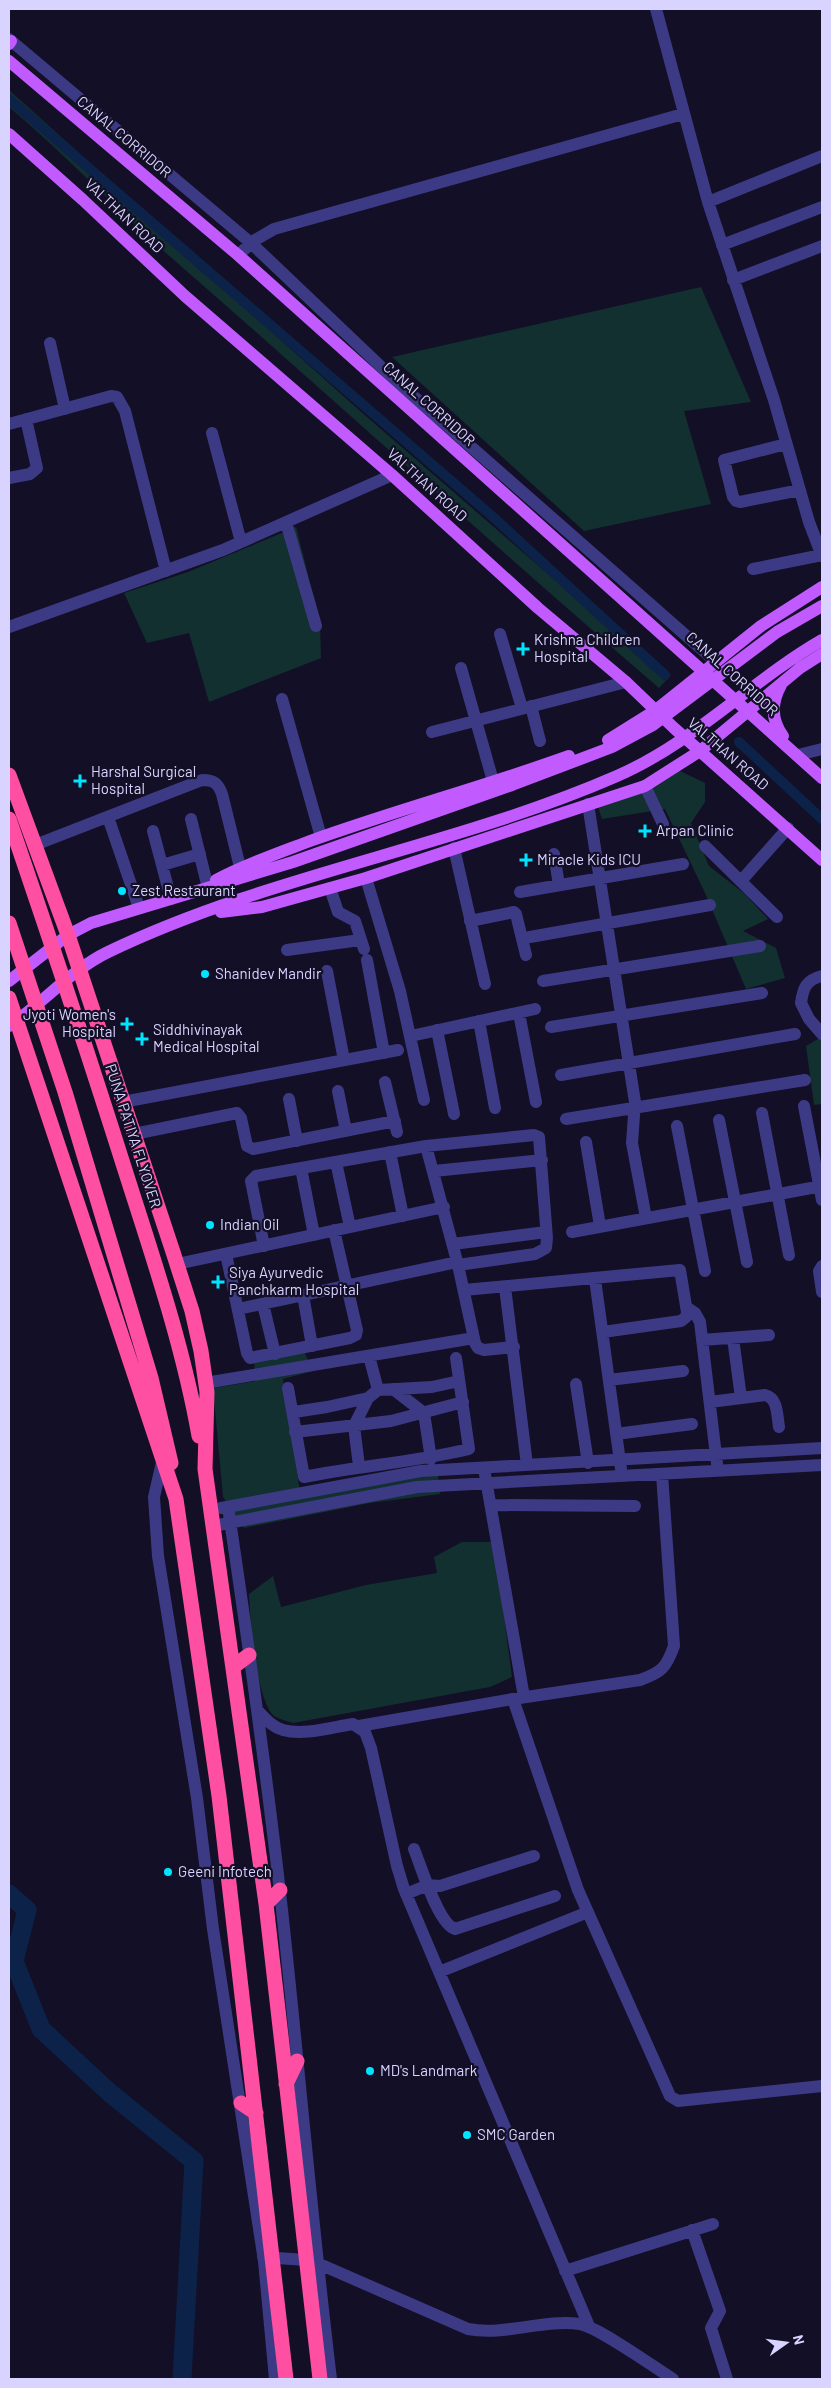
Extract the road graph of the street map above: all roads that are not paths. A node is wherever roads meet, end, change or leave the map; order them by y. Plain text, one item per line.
1 (656, 9) edge
2 (9, 41) edge
3 (9, 61) edge
4 (683, 114) junction
5 (9, 134) edge
6 (822, 156) edge
7 (708, 202) junction
8 (822, 207) edge
9 (251, 243) junction
10 (722, 245) junction
11 (822, 246) edge
12 (238, 255) junction
13 (732, 280) junction
14 (50, 343) dead end
15 (65, 409) junction
16 (26, 419) junction
17 (9, 424) edge
18 (212, 433) dead end
19 (786, 444) junction
20 (392, 475) junction
21 (9, 478) edge
22 (800, 490) junction
23 (286, 522) junction
24 (241, 542) junction
25 (822, 555) edge
26 (753, 569) dead end
27 (166, 571) junction
28 (822, 587) edge
29 (822, 606) edge
30 (316, 626) dead end
31 (9, 627) edge
32 (500, 634) dead end
33 (822, 640) edge
34 (822, 654) edge
35 (715, 661) junction
36 (461, 668) dead end
37 (704, 671) junction
38 (783, 681) junction
39 (626, 682) junction
40 (282, 699) dead end
41 (527, 707) junction
42 (656, 710) junction
43 (747, 710) junction
44 (474, 721) junction
45 (432, 732) dead end
46 (540, 741) dead end
47 (822, 749) edge
48 (700, 751) junction
49 (798, 755) junction
50 (9, 774) edge
51 (822, 778) edge
52 (493, 781) junction
53 (645, 786) junction
54 (588, 804) junction
55 (108, 817) junction
56 (9, 819) edge
57 (191, 819) dead end
58 (663, 824) dead end
59 (788, 828) junction
60 (153, 831) dead end
61 (321, 837) junction
62 (35, 845) junction
63 (705, 846) dead end
64 (454, 848) junction
65 (200, 854) junction
66 (554, 854) dead end
67 (822, 860) edge
68 (683, 864) dead end
69 (162, 865) junction
70 (240, 866) junction
71 (366, 878) junction
72 (600, 878) junction
73 (741, 881) junction
74 (207, 884) junction
75 (559, 885) junction
76 (330, 888) junction
77 (520, 892) dead end
78 (191, 893) junction
79 (171, 899) junction
80 (710, 905) dead end
81 (139, 908) junction
82 (194, 915) junction
83 (777, 917) dead end
84 (470, 921) junction
85 (9, 923) edge
86 (607, 923) junction
87 (68, 935) junction
88 (530, 937) dead end
89 (760, 946) dead end
90 (287, 950) dead end
91 (364, 950) junction
92 (526, 956) dead end
93 (79, 970) junction
94 (614, 970) junction
95 (327, 971) dead end
96 (822, 976) edge
97 (9, 981) edge
98 (544, 981) dead end
99 (484, 984) dead end
100 (762, 993) dead end
101 (9, 998) edge
102 (536, 1009) dead end
103 (519, 1013) junction
104 (622, 1016) junction
105 (479, 1021) junction
106 (12, 1023) edge
107 (551, 1027) dead end
108 (438, 1030) junction
109 (795, 1034) dead end
110 (822, 1034) edge
111 (411, 1036) junction
112 (398, 1050) dead end
113 (384, 1053) junction
114 (344, 1060) junction
115 (629, 1063) junction
116 (561, 1075) dead end
117 (805, 1080) dead end
118 (386, 1082) dead end
119 (338, 1091) dead end
120 (289, 1099) dead end
121 (424, 1100) dead end
122 (123, 1102) junction
123 (536, 1102) dead end
124 (804, 1106) dead end
125 (495, 1108) dead end
126 (634, 1108) junction
127 (762, 1113) dead end
128 (454, 1114) dead end
129 (566, 1119) dead end
130 (719, 1120) dead end
131 (677, 1126) dead end
132 (346, 1130) junction
133 (134, 1134) junction
134 (297, 1141) junction
135 (586, 1142) dead end
136 (426, 1146) junction
137 (390, 1152) junction
138 (542, 1160) junction
139 (336, 1162) junction
140 (300, 1168) junction
141 (434, 1171) junction
142 (821, 1186) edge
143 (777, 1194) junction
144 (822, 1200) edge
145 (735, 1202) junction
146 (444, 1207) junction
147 (693, 1209) junction
148 (403, 1216) junction
149 (646, 1218) junction
150 (600, 1226) junction
151 (350, 1227) junction
152 (334, 1230) junction
153 (546, 1232) junction
154 (572, 1232) dead end
155 (314, 1235) junction
156 (453, 1244) junction
157 (264, 1246) junction
158 (226, 1254) junction
159 (789, 1255) dead end
160 (746, 1262) dead end
161 (458, 1263) junction
162 (177, 1264) junction
163 (822, 1266) edge
164 (705, 1271) dead end
165 (595, 1278) junction
166 (347, 1286) junction
167 (505, 1287) junction
168 (464, 1290) junction
169 (822, 1292) edge
170 (303, 1296) junction
171 (263, 1304) junction
172 (686, 1307) junction
173 (238, 1309) junction
174 (602, 1332) junction
175 (769, 1335) dead end
176 (474, 1338) junction
177 (733, 1338) junction
178 (702, 1340) junction
179 (312, 1346) junction
180 (514, 1347) junction
181 (275, 1354) junction
182 (369, 1356) junction
183 (456, 1358) dead end
184 (683, 1371) dead end
185 (609, 1380) junction
186 (460, 1381) junction
187 (206, 1383) junction
188 (576, 1384) dead end
189 (288, 1388) dead end
190 (393, 1390) junction
191 (373, 1394) junction
192 (741, 1398) junction
193 (463, 1402) junction
194 (710, 1402) junction
195 (294, 1412) junction
196 (424, 1413) junction
197 (692, 1424) dead end
198 (354, 1426) junction
199 (778, 1427) dead end
200 (295, 1432) junction
201 (616, 1434) junction
202 (822, 1448) edge
203 (716, 1456) junction
204 (431, 1459) junction
205 (162, 1462) junction
206 (620, 1462) junction
207 (588, 1463) junction
208 (526, 1465) junction
209 (822, 1465) edge
210 (359, 1466) junction
211 (484, 1467) junction
212 (205, 1469) junction
213 (717, 1471) junction
214 (662, 1474) junction
215 (621, 1477) junction
216 (486, 1482) junction
217 (176, 1499) junction
218 (491, 1505) junction
219 (634, 1506) dead end
220 (228, 1507) junction
221 (211, 1510) junction
222 (230, 1522) junction
223 (213, 1526) junction
224 (249, 1655) junction
225 (233, 1667) junction
226 (518, 1698) junction
227 (258, 1712) junction
228 (359, 1726) junction
229 (414, 1848) dead end
230 (534, 1856) dead end
231 (434, 1886) junction
232 (280, 1890) junction
233 (406, 1894) junction
234 (555, 1896) dead end
235 (434, 1900) junction
236 (266, 1904) junction
237 (413, 1909) junction
238 (588, 1912) junction
239 (439, 1972) junction
240 (297, 2061) junction
241 (286, 2084) junction
242 (822, 2086) edge
243 (241, 2103) junction
244 (256, 2113) junction
245 (713, 2224) dead end
246 (692, 2230) junction
247 (268, 2257) junction
248 (311, 2262) junction
249 (566, 2271) junction
250 (589, 2326) junction
251 (275, 2379) edge
252 (286, 2379) edge
253 (320, 2379) edge
254 (331, 2379) edge
255 (673, 2379) edge
256 (727, 2379) edge

1 - 4 street
2 - 9 street
3 - 12 main road, CANAL CORRIDOR
4 - 7 street
4 - 9 street
5 - 20 main road, VALTHAN ROAD
6 - 7 street
7 - 10 street
8 - 10 street
9 - 12 street
9 - 35 street
10 - 13 street
11 - 13 street
12 - 37 main road, CANAL CORRIDOR
13 - 19 street
14 - 15 street
15 - 16 street
15 - 27 street
16 - 17 street
16 - 21 street
18 - 24 street
19 - 22 street
19 - 22 street
20 - 23 street
20 - 39 main road, VALTHAN ROAD
22 - 25 street
23 - 24 street
23 - 30 street
24 - 27 street
25 - 26 street
27 - 31 street
28 - 35 main road
29 - 78 main road
32 - 41 street
33 - 82 main road
34 - 38 main road
35 - 37 main road
36 - 44 street
37 - 42 main road
37 - 43 main road, CANAL CORRIDOR
38 - 43 main road
38 - 49 main road
39 - 41 street
39 - 42 main road, VALTHAN ROAD
40 - 61 street
41 - 44 street
41 - 46 street
42 - 48 main road, VALTHAN ROAD
42 - 52 main road
43 - 48 main road
43 - 49 main road, CANAL CORRIDOR
44 - 45 street
44 - 52 street
47 - 49 street
48 - 53 main road
48 - 59 main road, VALTHAN ROAD
49 - 51 main road, CANAL CORRIDOR
50 - 62 highway
52 - 61 main road
53 - 54 main road
53 - 58 street
54 - 64 main road
54 - 72 street
55 - 62 street
55 - 70 street
55 - 81 street
56 - 212 highway, PUNA PATIYA FLYOVER
57 - 65 street
59 - 67 main road, VALTHAN ROAD
59 - 73 street
60 - 69 street
61 - 70 main road
62 - 87 highway
63 - 73 street
64 - 71 main road
64 - 84 street
65 - 69 street
65 - 74 street
66 - 75 street
68 - 72 street
69 - 79 street
70 - 74 main road
71 - 76 main road
71 - 111 street
72 - 75 street
72 - 86 street
73 - 83 street
74 - 78 main road
75 - 77 street
76 - 82 main road
76 - 91 street
78 - 79 main road
79 - 81 main road
80 - 86 street
81 - 87 main road
82 - 93 main road
84 - 92 street
84 - 99 street
85 - 217 highway
86 - 88 street
86 - 94 street
87 - 93 highway
87 - 97 main road
89 - 94 street
90 - 91 street
91 - 113 street
93 - 106 main road
93 - 122 highway
94 - 98 street
94 - 104 street
95 - 114 street
96 - 110 street
100 - 104 street
101 - 106 highway
102 - 103 street
103 - 105 street
103 - 123 street
104 - 107 street
104 - 115 street
105 - 108 street
105 - 125 street
106 - 205 highway
108 - 111 street
108 - 128 street
109 - 115 street
111 - 121 street
112 - 113 street
113 - 114 street
114 - 122 street
115 - 116 street
115 - 126 street
117 - 126 street
118 - 132 street
119 - 132 street
120 - 134 street
122 - 133 highway
124 - 142 street
126 - 129 street
126 - 149 street
127 - 143 street
130 - 145 street
131 - 147 street
132 - 134 street
133 - 134 street
133 - 162 highway
135 - 150 street
136 - 137 street
136 - 138 street
136 - 141 street
137 - 139 street
137 - 148 street
138 - 141 street
138 - 153 street
139 - 140 street
139 - 151 street
140 - 155 street
140 - 157 street
141 - 146 street
142 - 143 street
142 - 144 street
143 - 145 street
143 - 159 street
145 - 147 street
145 - 160 street
146 - 148 street
146 - 156 street
147 - 149 street
147 - 164 street
148 - 151 street
149 - 150 street
150 - 154 street
151 - 152 street
152 - 155 street
152 - 166 street
153 - 156 street
153 - 161 street
155 - 157 street
156 - 161 street
157 - 158 street
158 - 162 street
158 - 173 street
161 - 166 street
161 - 168 street
162 - 187 highway
163 - 169 street
165 - 167 street
165 - 172 street
165 - 174 street
166 - 170 street
166 - 179 street
167 - 168 street
167 - 180 street
168 - 176 street
170 - 171 street
170 - 179 street
171 - 173 street
171 - 181 street
172 - 174 street
172 - 178 street
173 - 181 street
174 - 185 street
175 - 177 street
176 - 180 street
176 - 182 street
177 - 178 street
177 - 192 street
178 - 194 street
179 - 181 street
180 - 208 street
182 - 187 street
182 - 191 street
183 - 186 street
184 - 185 street
185 - 201 street
186 - 190 street
186 - 193 street
187 - 212 highway
188 - 207 street
189 - 195 street
190 - 191 street
190 - 196 street
191 - 195 street
191 - 198 street
192 - 194 street
192 - 199 street
193 - 196 street
193 - 204 street
194 - 203 street
195 - 200 street
196 - 198 street
196 - 204 street
197 - 201 street
198 - 200 street
198 - 210 street
200 - 210 street
201 - 206 street
202 - 203 street
203 - 206 street
203 - 213 street
204 - 210 street
205 - 217 highway
205 - 243 street
206 - 207 street
206 - 215 street
207 - 208 street
208 - 211 street
209 - 213 street
211 - 216 street
211 - 220 street
212 - 221 highway
213 - 214 street
214 - 215 street
214 - 226 street
215 - 216 street
216 - 218 street
216 - 222 street
217 - 244 highway
218 - 219 street
218 - 226 street
220 - 221 street
220 - 222 street
221 - 223 highway
222 - 223 street
222 - 224 street
223 - 225 highway
224 - 225 highway
224 - 227 street
225 - 236 highway
226 - 228 street
226 - 238 street
227 - 228 street
227 - 232 street
228 - 233 street
229 - 231 street
230 - 231 street
231 - 233 street
231 - 235 street
232 - 236 highway
232 - 240 street
233 - 237 street
234 - 235 street
235 - 237 street
236 - 241 highway
237 - 239 street
238 - 239 street
238 - 242 street
239 - 249 street
240 - 241 highway
240 - 248 street
241 - 248 highway
243 - 244 highway
243 - 247 street
244 - 247 highway
245 - 246 street
246 - 249 street
246 - 256 street
247 - 248 street
247 - 251 street
247 - 252 highway
248 - 250 street
248 - 253 highway
248 - 254 street
249 - 250 street
250 - 255 street

